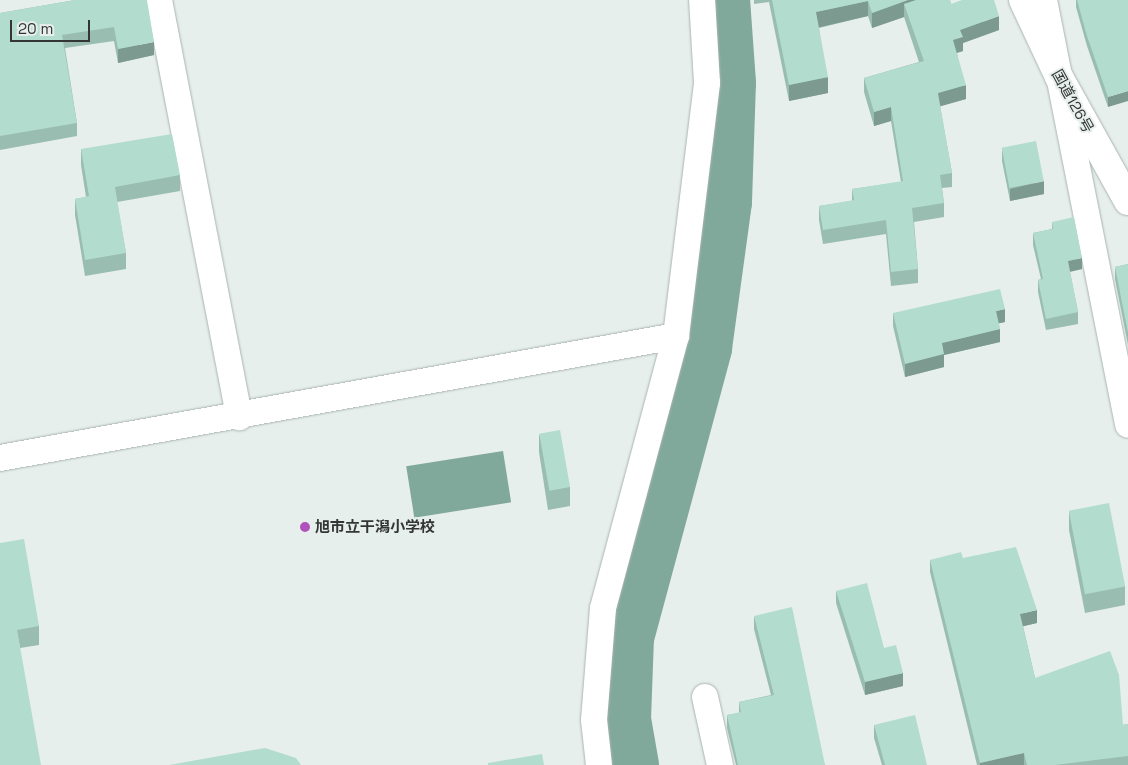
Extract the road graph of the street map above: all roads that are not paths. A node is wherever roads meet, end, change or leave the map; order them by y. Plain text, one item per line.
1 (159, 0) edge
2 (702, 0) edge
3 (1022, 0) edge
4 (1044, 0) edge
5 (1059, 77) junction
6 (1128, 201) edge
7 (676, 336) junction
8 (239, 417) junction
9 (1128, 425) edge
10 (0, 458) edge
11 (705, 697) dead end
12 (599, 765) edge
13 (720, 765) edge

1 - 8 street
2 - 7 street
3 - 5 highway, 国道126号
4 - 5 street
5 - 6 highway, 国道126号
5 - 9 street
7 - 8 street
7 - 12 street
8 - 10 street
11 - 13 street

